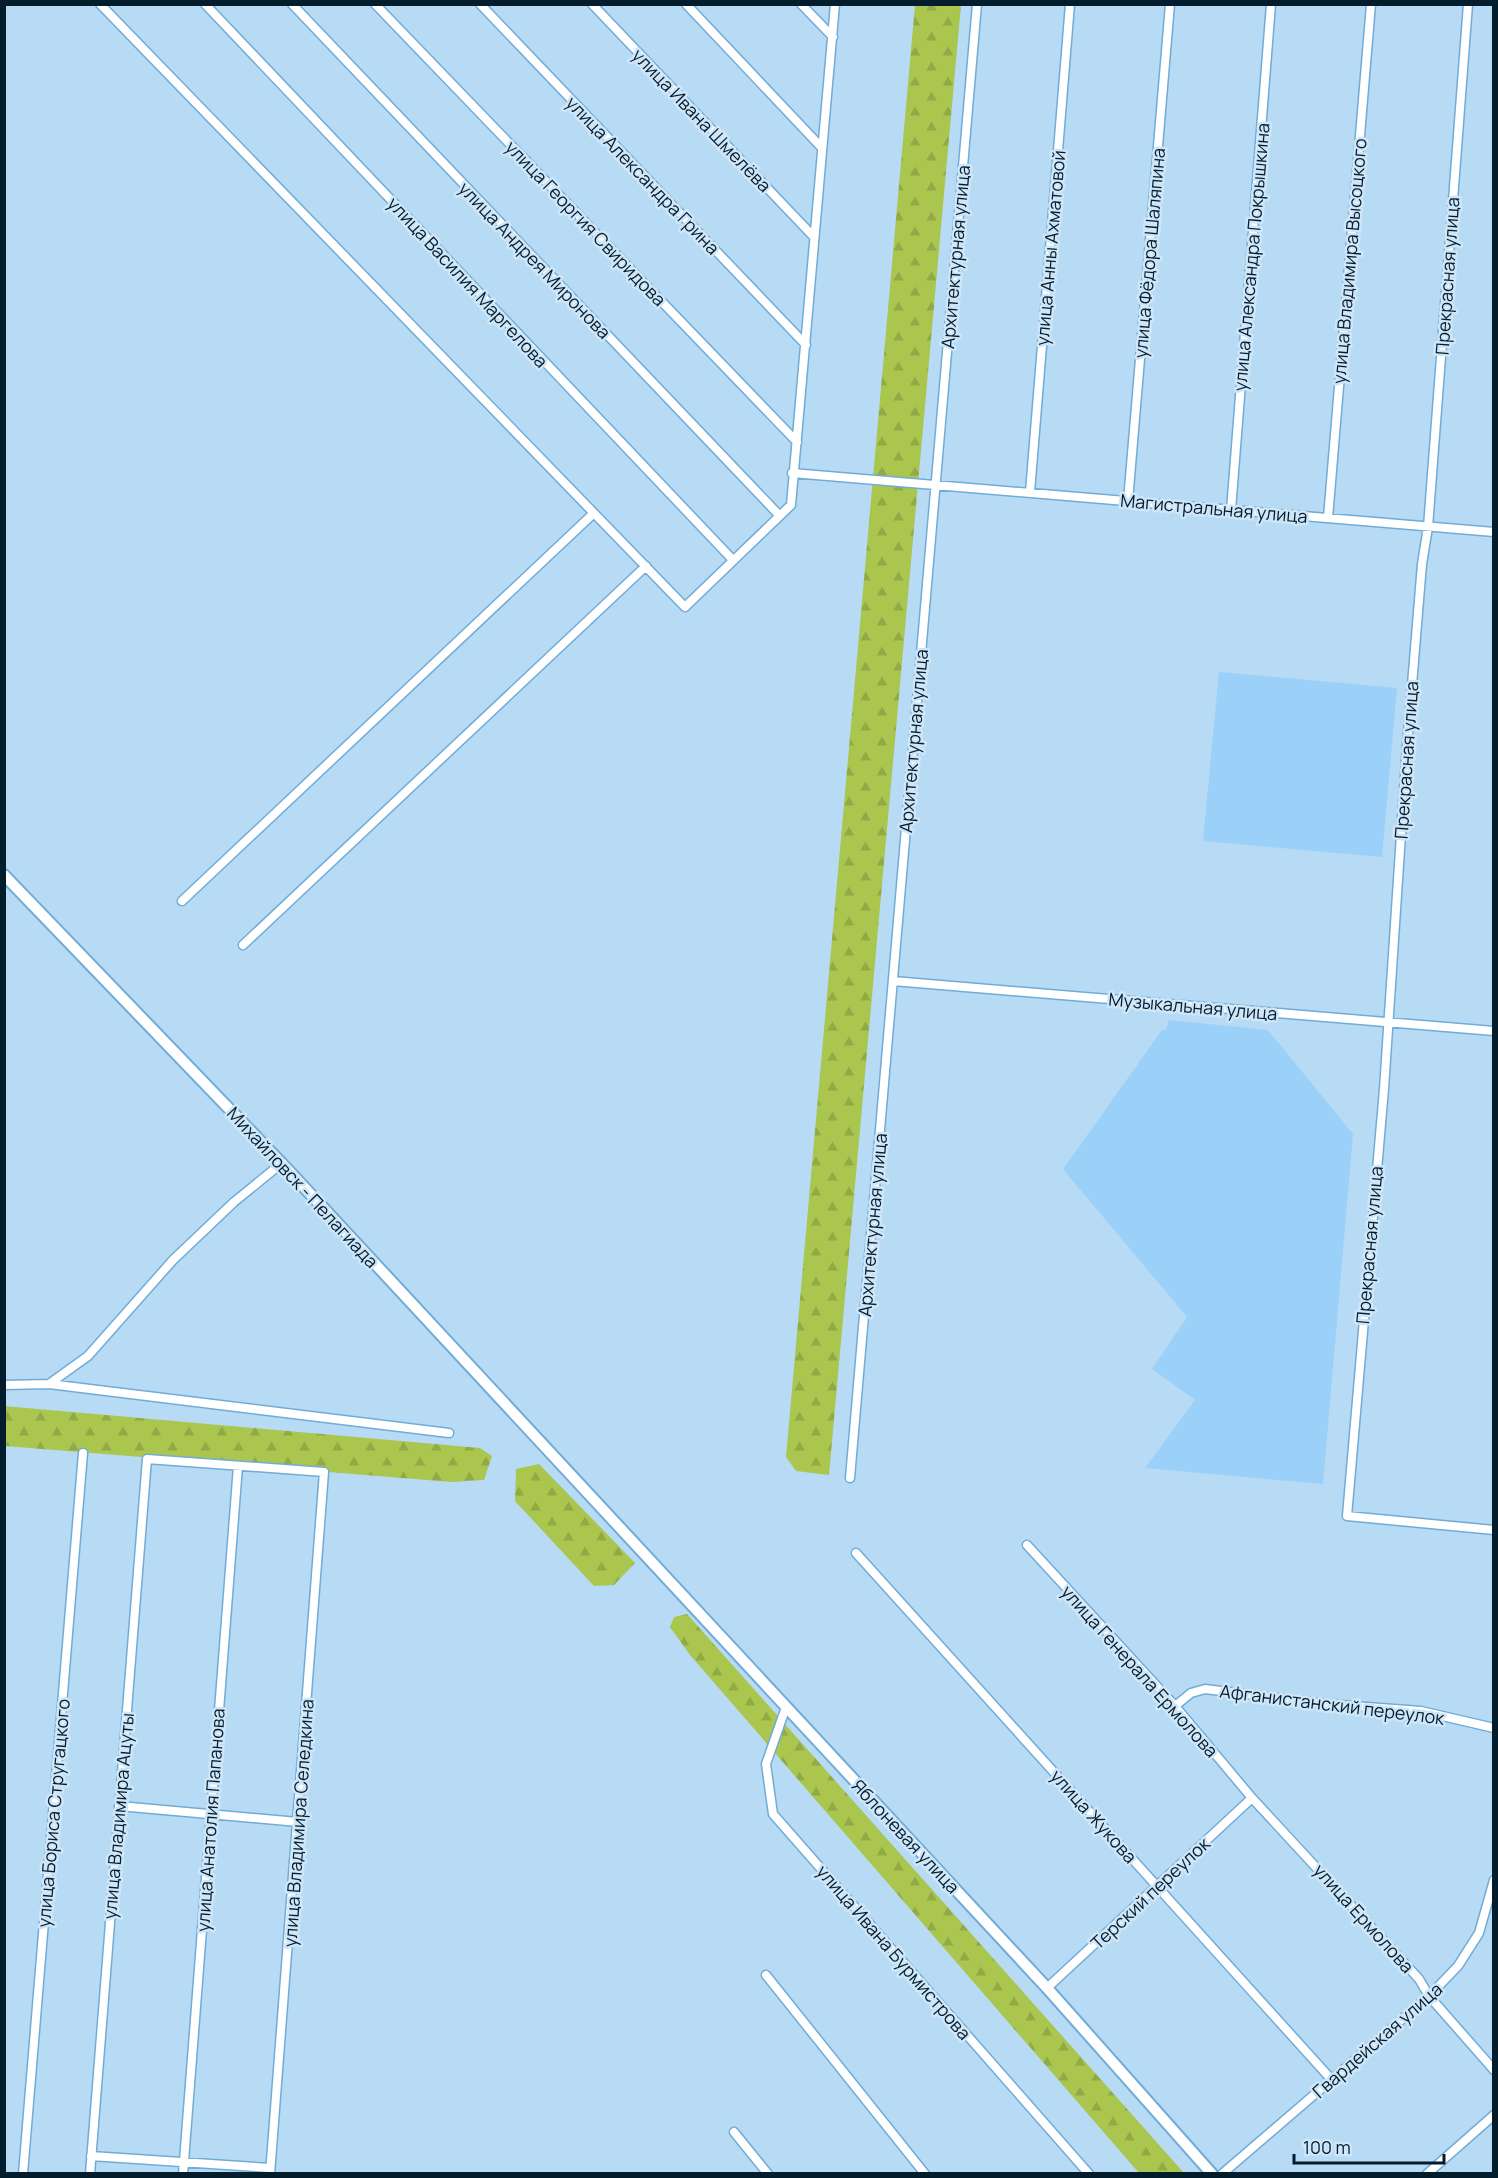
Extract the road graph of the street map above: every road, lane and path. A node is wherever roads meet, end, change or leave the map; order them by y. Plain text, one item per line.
1 (100, 4) edge
2 (205, 4) edge
3 (292, 4) edge
4 (375, 4) edge
5 (480, 4) edge
6 (592, 4) edge
7 (686, 4) edge
8 (801, 4) edge
9 (835, 4) edge
10 (977, 4) edge
11 (1070, 4) edge
12 (1170, 4) edge
13 (1271, 4) edge
14 (1371, 4) edge
15 (1468, 4) edge
16 (833, 37) junction
17 (822, 148) junction
18 (813, 236) junction
19 (806, 345) junction
20 (797, 442) junction
21 (792, 473) junction
22 (935, 484) junction
23 (1030, 492) junction
24 (1128, 501) junction
25 (1231, 510) junction
26 (594, 513) junction
27 (779, 515) junction
28 (1328, 518) junction
29 (1428, 527) junction
30 (1494, 532) edge
31 (732, 559) junction
32 (646, 566) junction
33 (4, 875) edge
34 (182, 902) dead end
35 (243, 945) dead end
36 (893, 981) junction
37 (1388, 1022) junction
38 (1494, 1031) edge
39 (282, 1163) junction
40 (49, 1384) junction
41 (4, 1385) edge
42 (448, 1433) dead end
43 (83, 1453) dead end
44 (238, 1466) junction
45 (850, 1478) dead end
46 (596, 1502) joint
47 (1494, 1530) edge
48 (1027, 1545) dead end
49 (856, 1553) dead end
50 (1175, 1706) junction
51 (786, 1707) junction
52 (1494, 1728) edge
53 (1252, 1798) junction
54 (119, 1806) junction
55 (211, 1815) junction
56 (298, 1822) junction
57 (1494, 1880) edge
58 (1158, 1887) junction
59 (766, 1975) dead end
60 (1047, 1988) junction
61 (1429, 1996) junction
62 (1494, 2070) edge
63 (1331, 2079) junction
64 (1494, 2115) edge
65 (734, 2132) dead end
66 (91, 2156) junction
67 (184, 2163) junction
68 (270, 2171) edge
69 (1433, 2172) edge
70 (23, 2174) edge
71 (90, 2174) edge
72 (183, 2174) edge
73 (768, 2174) edge
74 (925, 2174) edge
75 (1089, 2174) edge
76 (1212, 2174) edge
77 (1222, 2174) edge

1 - 26 street
2 - 31 street, улица Василия Маргелова
3 - 27 street, улица Андрея Миронова
4 - 20 street, улица Георгия Свиридова
5 - 19 street, улица Александра Грина
6 - 18 street, улица Ивана Шмелёва
7 - 17 street
8 - 16 street
9 - 16 street
10 - 22 street, Архитектурная улица
11 - 23 street, улица Анны Ахматовой
12 - 24 street, улица Фёдора Шаляпина
13 - 25 street, улица Александра Покрышкина
14 - 28 street, улица Владимира Высоцкого
15 - 29 street, Прекрасная улица
16 - 17 street
17 - 18 street
18 - 19 street
19 - 20 street
20 - 21 street
21 - 22 street, Магистральная улица
21 - 27 street
22 - 23 street, Магистральная улица
22 - 36 street, Архитектурная улица
23 - 24 street, Магистральная улица
24 - 25 street, Магистральная улица
25 - 28 street, Магистральная улица
26 - 32 street
26 - 34 street
27 - 31 street
28 - 29 street, Магистральная улица
29 - 30 street, Магистральная улица
29 - 37 street, Прекрасная улица
31 - 32 street
32 - 35 street
33 - 39 street, Михайловск - Пелагиада
36 - 37 street, Музыкальная улица
36 - 45 street, Архитектурная улица
37 - 38 street, Музыкальная улица
37 - 47 street, Прекрасная улица
39 - 40 street
39 - 46 street, Михайловск - Пелагиада
40 - 41 street
40 - 42 street
43 - 70 street, улица Бориса Стругацкого
44 - 54 street, улица Владимира Ацуты
44 - 55 street, улица Анатолия Папанова
44 - 56 street, улица Владимира Селедкина
46 - 51 street, Яблоневая улица
48 - 50 street, улица Генерала Ермолова
49 - 58 street, улица Жукова
50 - 52 street, Афганистанский переулок
50 - 53 street, улица Генерала Ермолова
51 - 60 street, Яблоневая улица
51 - 75 street, улица Ивана Бурмистрова
53 - 58 street, Терский переулок
53 - 61 street, улица Ермолова
54 - 55 street
54 - 66 street, улица Владимира Ацуты
55 - 56 street
55 - 67 street, улица Анатолия Папанова
56 - 68 street, улица Владимира Селедкина
57 - 61 street, Гвардейская улица
58 - 60 street, Терский переулок
58 - 63 street, улица Жукова
59 - 74 street
60 - 76 street, Яблоневая улица
61 - 62 street, улица Ермолова
61 - 63 street, Гвардейская улица
63 - 77 street, Гвардейская улица
64 - 69 street
65 - 73 street
66 - 67 street
66 - 71 street, улица Владимира Ацуты
67 - 68 street
67 - 72 street, улица Анатолия Папанова

